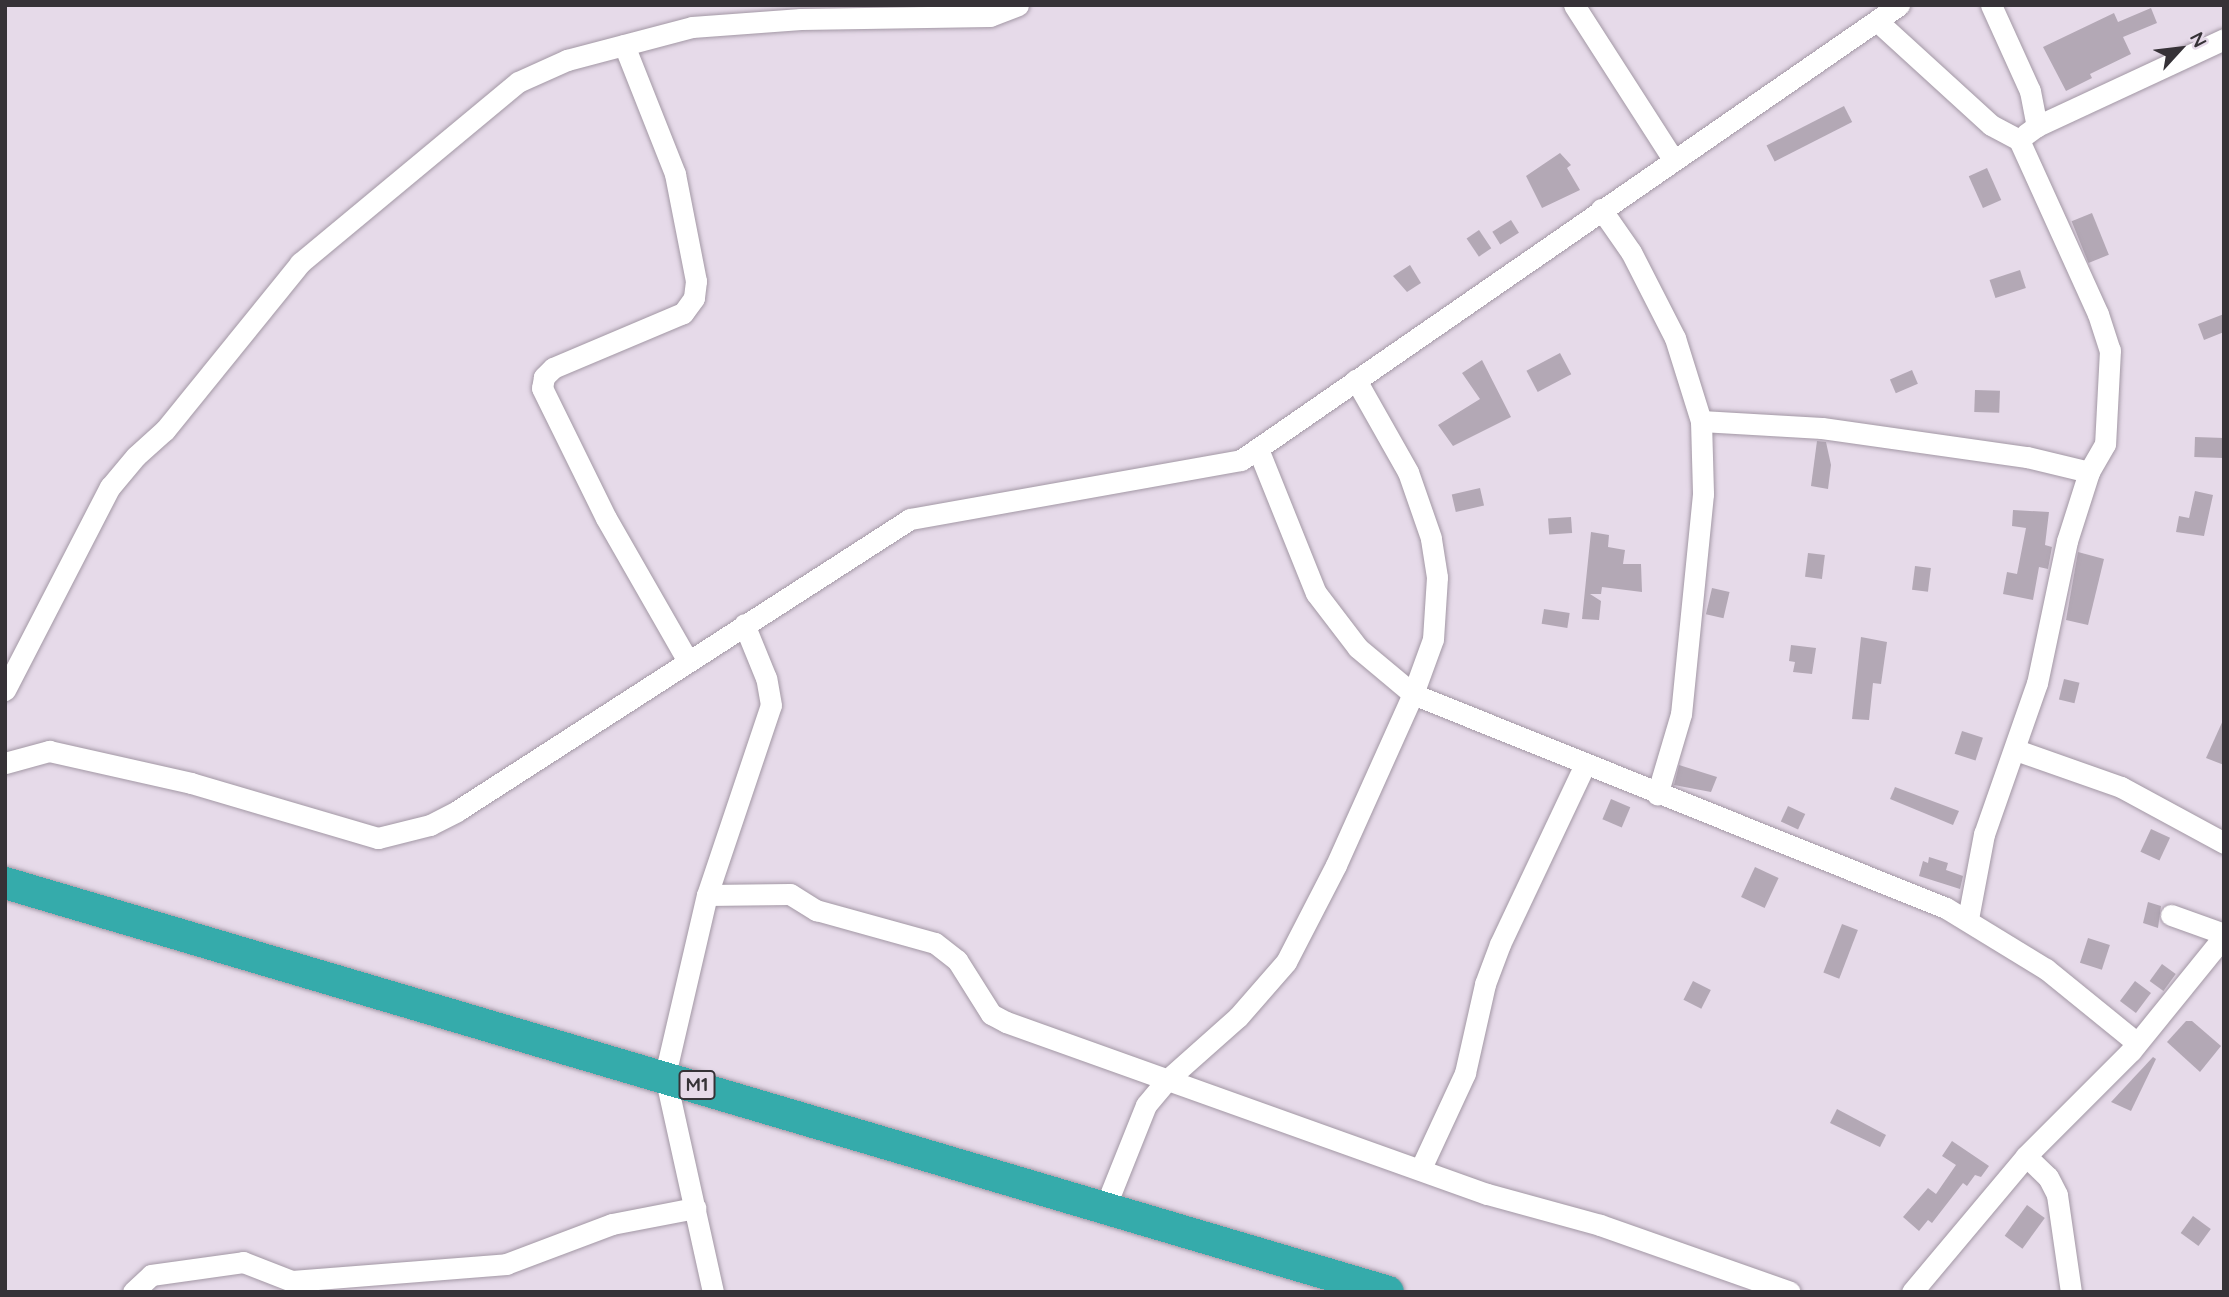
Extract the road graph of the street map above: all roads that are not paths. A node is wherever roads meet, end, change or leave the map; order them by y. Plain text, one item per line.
1 (1018, 5) edge
2 (1574, 5) edge
3 (1899, 5) edge
4 (1991, 5) edge
5 (1877, 21) junction
6 (2224, 39) edge
7 (624, 45) junction
8 (2037, 126) junction
9 (2019, 140) junction
10 (1673, 159) junction
11 (1601, 209) junction
12 (1356, 380) junction
13 (1701, 421) junction
14 (1258, 449) junction
15 (2089, 472) junction
16 (744, 624) junction
17 (688, 661) junction
18 (5, 690) edge
19 (1413, 694) junction
20 (2016, 750) junction
21 (5, 763) edge
22 (1584, 766) junction
23 (1657, 795) junction
24 (2224, 843) edge
25 (5, 883) edge
26 (707, 895) junction
27 (2171, 915) dead end
28 (1968, 919) junction
29 (2224, 935) edge
30 (2137, 1043) junction
31 (665, 1076) junction
32 (1167, 1080) junction
33 (2026, 1156) junction
34 (1421, 1168) junction
35 (695, 1208) junction
36 (1104, 1210) junction
37 (133, 1292) edge
38 (713, 1292) edge
39 (1388, 1292) edge
40 (1790, 1292) edge
41 (1912, 1292) edge
42 (2071, 1292) edge

1 - 7 street
2 - 10 street
3 - 5 street
4 - 8 street
5 - 9 street
5 - 10 street
6 - 8 street
7 - 17 street
7 - 18 street
8 - 9 street
9 - 15 street
10 - 11 street
11 - 12 street
11 - 13 street
12 - 14 street
12 - 19 street
13 - 15 street
13 - 23 street
14 - 16 street
14 - 19 street
15 - 20 street
16 - 17 street
16 - 26 street
17 - 21 street
19 - 22 street
19 - 32 street
20 - 24 street
20 - 28 street
22 - 23 street
22 - 34 street
23 - 28 street
25 - 31 highway, M1
26 - 31 street
26 - 32 street
27 - 29 street
28 - 30 street
29 - 30 street
30 - 33 street
31 - 35 street
31 - 36 highway, M1
32 - 34 street
32 - 36 street
33 - 41 street
33 - 42 street
34 - 40 street
35 - 37 street
35 - 38 street
36 - 39 highway, M1

